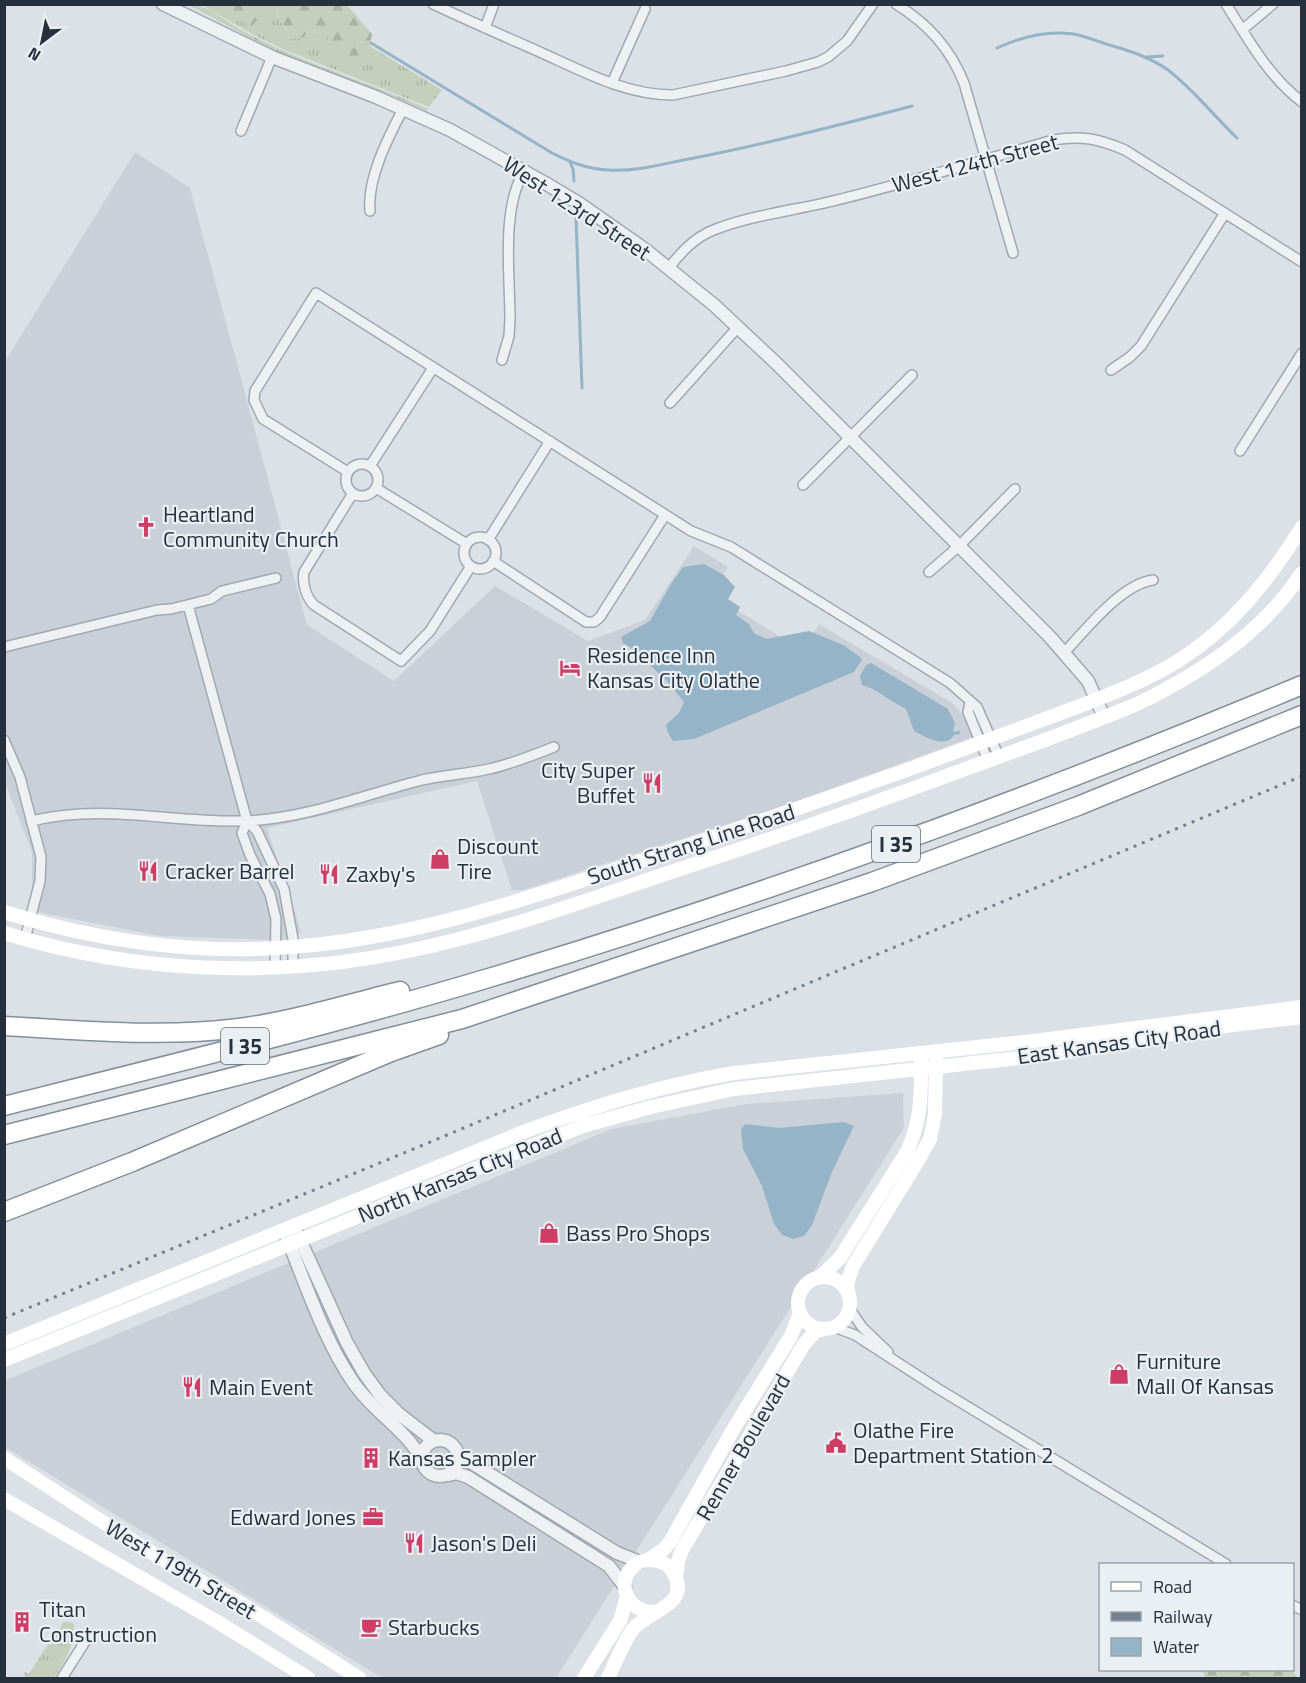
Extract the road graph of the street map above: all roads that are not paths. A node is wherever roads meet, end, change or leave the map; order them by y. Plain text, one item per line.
1 (163, 4) edge
2 (433, 4) edge
3 (494, 4) edge
4 (873, 4) edge
5 (896, 4) edge
6 (1226, 4) edge
7 (1273, 4) edge
8 (645, 9) dead end
9 (485, 28) junction
10 (1242, 30) junction
11 (272, 57) junction
12 (612, 83) junction
13 (1302, 102) edge
14 (403, 109) junction
15 (241, 131) dead end
16 (986, 159) junction
17 (524, 171) junction
18 (369, 211) dead end
19 (1225, 213) junction
20 (1012, 253) dead end
21 (1302, 262) edge
22 (669, 268) junction
23 (738, 327) junction
24 (1302, 353) edge
25 (502, 360) dead end
26 (433, 368) junction
27 (1111, 369) dead end
28 (912, 375) dead end
29 (670, 403) dead end
30 (850, 437) junction
31 (550, 441) junction
32 (1240, 451) dead end
33 (370, 466) junction
34 (348, 472) junction
35 (802, 485) dead end
36 (376, 488) junction
37 (1015, 489) dead end
38 (353, 493) junction
39 (665, 515) junction
40 (1302, 527) edge
41 (488, 540) junction
42 (467, 544) junction
43 (959, 546) junction
44 (493, 561) junction
45 (471, 566) junction
46 (929, 572) dead end
47 (1302, 573) edge
48 (276, 578) dead end
49 (1153, 580) dead end
50 (188, 605) junction
51 (4, 647) edge
52 (1064, 652) junction
53 (1302, 685) edge
54 (1097, 699) junction
55 (1302, 715) edge
56 (1104, 717) junction
57 (4, 740) edge
58 (986, 741) junction
59 (554, 747) dead end
60 (993, 759) junction
61 (31, 821) junction
62 (247, 821) junction
63 (4, 912) edge
64 (29, 920) junction
65 (4, 933) edge
66 (25, 939) junction
67 (293, 947) junction
68 (275, 948) junction
69 (293, 966) junction
70 (276, 967) junction
71 (483, 979) junction
72 (1302, 1007) edge
73 (1302, 1017) edge
74 (462, 1019) junction
75 (4, 1026) edge
76 (936, 1050) junction
77 (921, 1051) junction
78 (936, 1067) junction
79 (921, 1068) junction
80 (4, 1106) edge
81 (4, 1135) edge
82 (4, 1212) edge
83 (289, 1228) junction
84 (294, 1241) junction
85 (821, 1276) junction
86 (849, 1302) junction
87 (800, 1313) junction
88 (830, 1328) junction
89 (4, 1344) edge
90 (4, 1360) edge
91 (903, 1365) junction
92 (434, 1441) junction
93 (459, 1455) junction
94 (4, 1458) edge
95 (422, 1460) junction
96 (449, 1475) junction
97 (4, 1499) edge
98 (644, 1561) junction
99 (1224, 1563) edge
100 (676, 1577) junction
101 (626, 1591) junction
102 (655, 1612) junction
103 (88, 1637) dead end
104 (62, 1678) edge
105 (308, 1678) edge
106 (359, 1678) edge
107 (584, 1678) edge
108 (608, 1678) edge

1 - 11 street, West 123rd Street
2 - 9 street
3 - 9 street
4 - 12 street
5 - 16 street
6 - 10 street
7 - 10 street
8 - 12 street
9 - 12 street
10 - 13 street
11 - 14 street, West 123rd Street
11 - 15 street
14 - 17 street, West 123rd Street
14 - 18 street
16 - 19 street, West 124th Street
16 - 20 street
16 - 22 street, West 124th Street
17 - 22 street, West 123rd Street
17 - 25 street
19 - 21 street, West 124th Street
19 - 27 street
22 - 23 street, West 123rd Street
23 - 29 street
23 - 30 street, West 123rd Street
24 - 32 street
26 - 31 street
26 - 33 street
26 - 34 street
28 - 30 street
30 - 35 street
30 - 43 street, West 123rd Street
31 - 39 street
31 - 41 street
33 - 34 street
33 - 36 street
34 - 38 street
36 - 38 street
36 - 42 street
37 - 43 street
38 - 45 street
39 - 44 street
39 - 58 street
40 - 54 main road, South Strang Line Road
41 - 42 street
41 - 44 street
42 - 45 street
43 - 46 street
43 - 52 street, West 123rd Street
44 - 45 street
47 - 56 main road, South Strang Line Road
48 - 50 street
49 - 52 street
50 - 51 street
50 - 62 street
52 - 54 street, West 123rd Street
53 - 71 highway, I 35
54 - 56 street, West 123rd Street
54 - 58 main road, South Strang Line Road
55 - 74 highway, I 35
56 - 60 main road, South Strang Line Road
57 - 61 street
58 - 60 street
58 - 67 main road, South Strang Line Road
59 - 62 street
60 - 69 main road, South Strang Line Road
61 - 62 street
61 - 64 street
62 - 67 street
62 - 68 street
63 - 64 main road, South Strang Line Road
64 - 66 street
64 - 68 main road, South Strang Line Road
65 - 66 main road, South Strang Line Road
66 - 70 main road, South Strang Line Road
67 - 68 main road, South Strang Line Road
67 - 69 street
68 - 70 street
69 - 70 main road, South Strang Line Road
71 - 75 highway
71 - 80 highway, I 35
72 - 76 main road, East Kansas City Road
73 - 78 main road, East Kansas City Road
74 - 81 highway, I 35
74 - 82 highway
76 - 77 main road, North Kansas City Road
76 - 78 main road
77 - 79 main road
77 - 83 main road, North Kansas City Road
78 - 79 main road, North Kansas City Road
78 - 86 main road
79 - 84 main road, North Kansas City Road
79 - 85 main road
83 - 84 street
83 - 89 main road, North Kansas City Road
84 - 90 main road, North Kansas City Road
84 - 92 street
84 - 95 street
85 - 86 main road
85 - 87 main road
86 - 88 main road
86 - 91 street
87 - 88 main road
87 - 98 main road, Renner Boulevard
88 - 91 street
88 - 100 main road, Renner Boulevard
91 - 99 street
92 - 93 street
92 - 95 street
93 - 96 street
93 - 98 street
94 - 106 main road, West 119th Street
95 - 96 street
96 - 101 street
97 - 105 main road, West 119th Street
98 - 100 main road
98 - 101 main road
100 - 102 main road
101 - 102 main road
101 - 107 main road
102 - 108 main road
103 - 104 street

